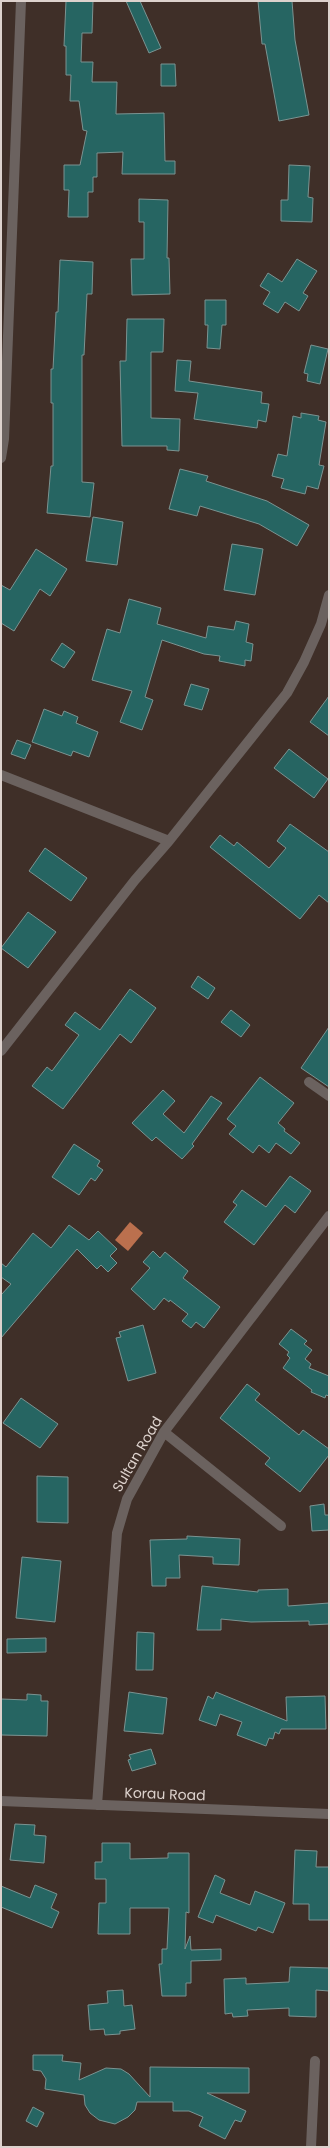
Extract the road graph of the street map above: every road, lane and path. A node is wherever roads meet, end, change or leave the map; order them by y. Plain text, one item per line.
1 (21, 1) edge
2 (1, 458) edge
3 (329, 596) edge
4 (1, 776) edge
5 (169, 841) junction
6 (1, 1050) edge
7 (309, 1082) dead end
8 (329, 1096) edge
9 (329, 1216) edge
10 (164, 1432) junction
11 (281, 1526) dead end
12 (1, 1801) edge
13 (97, 1805) junction
14 (329, 1814) edge
15 (315, 2061) dead end
16 (311, 2147) edge

1 - 2 street
3 - 5 street
4 - 5 street
5 - 6 street
7 - 8 street
9 - 10 street, Sultan Road
10 - 11 street
10 - 13 street, Sultan Road
12 - 13 street, Korau Road
13 - 14 street, Korau Road
15 - 16 street

